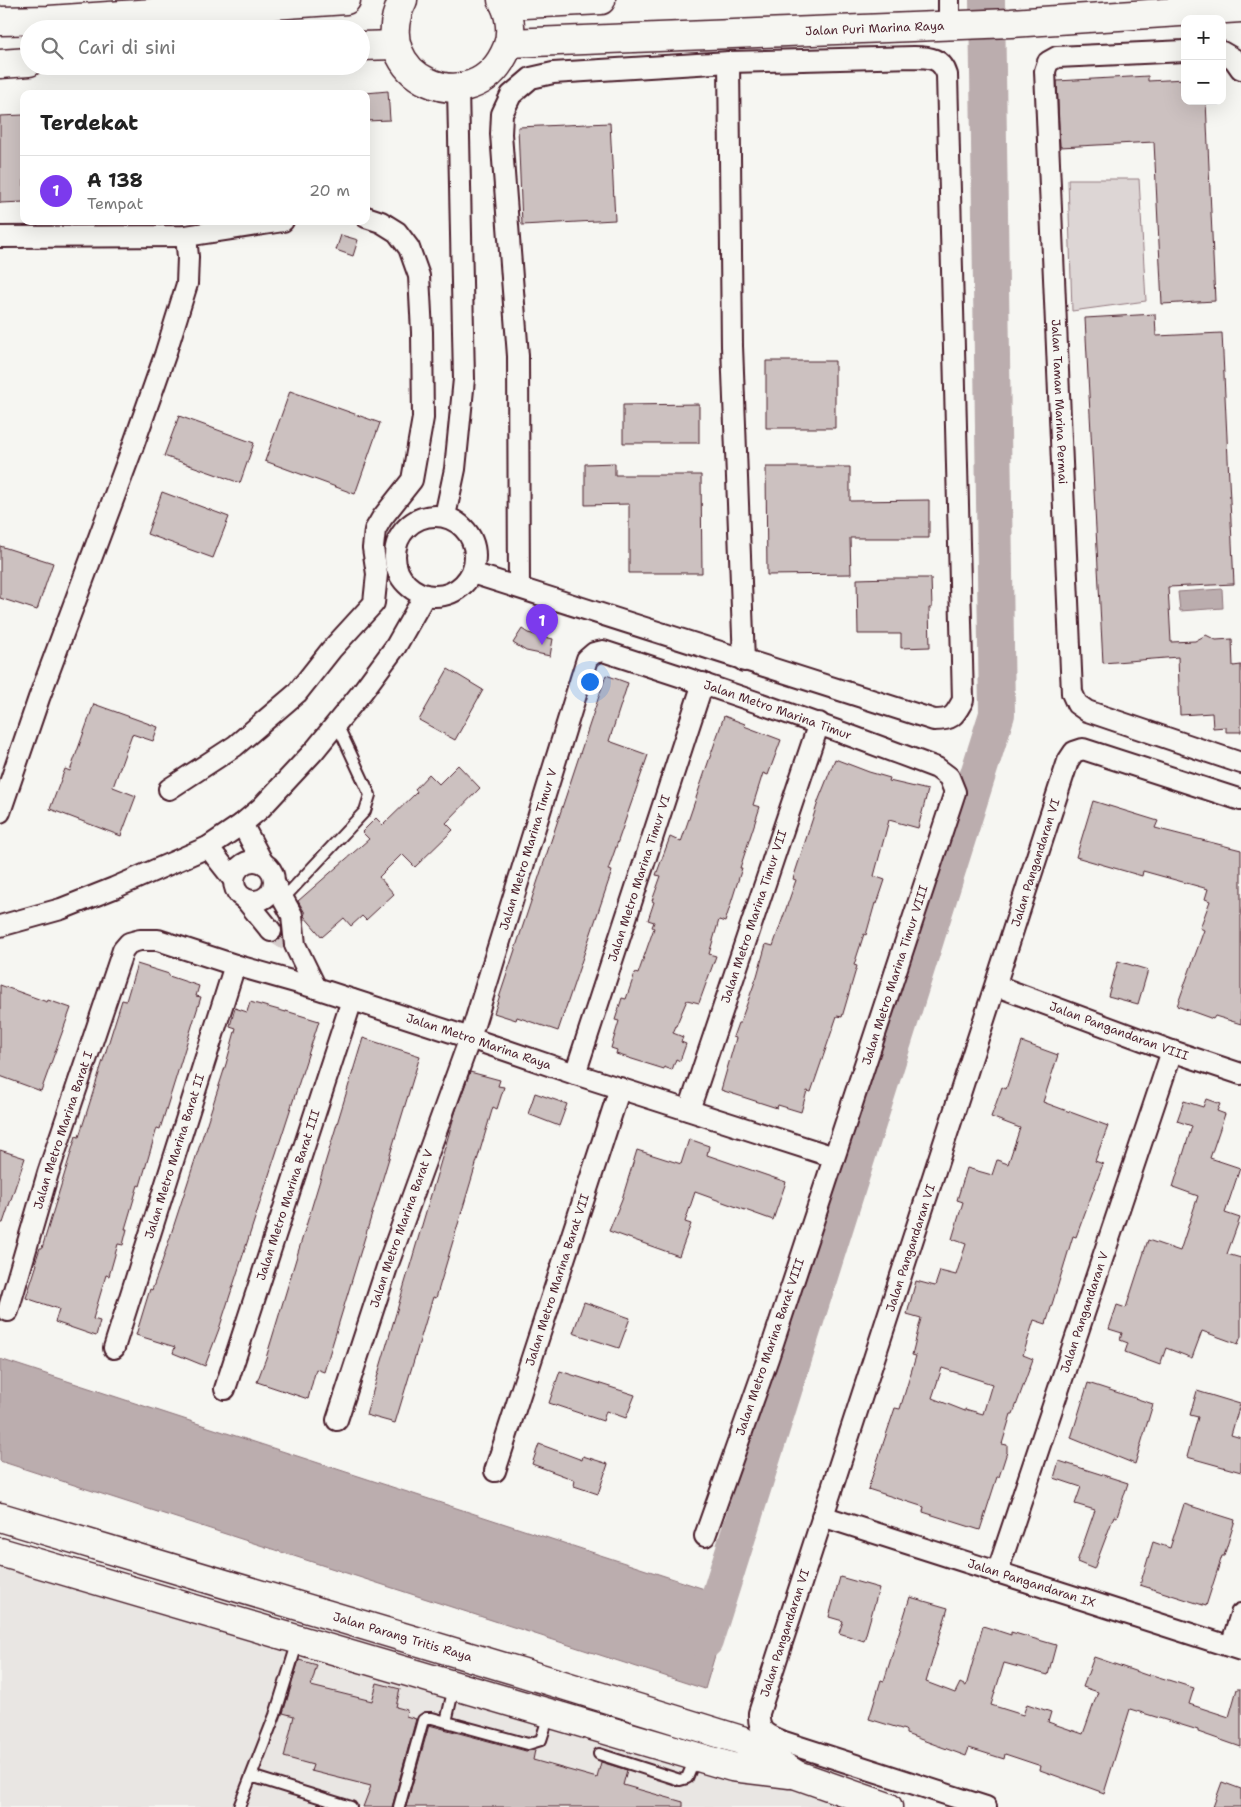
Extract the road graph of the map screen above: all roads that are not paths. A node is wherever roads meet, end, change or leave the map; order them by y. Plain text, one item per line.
1 (346, 0) edge
2 (403, 0) edge
3 (601, 0) edge
4 (503, 3) edge
5 (1241, 8) edge
6 (1049, 10) edge
7 (949, 13) edge
8 (49, 20) edge
9 (0, 21) edge
10 (20, 21) edge
11 (509, 43) junction
12 (396, 45) junction
13 (370, 46) edge
14 (1181, 51) edge
15 (1226, 54) edge
16 (729, 62) junction
17 (20, 63) edge
18 (0, 64) edge
19 (1241, 69) edge
20 (458, 88) junction
21 (370, 219) edge
22 (257, 225) edge
23 (186, 236) junction
24 (0, 237) edge
25 (445, 516) junction
26 (472, 573) junction
27 (519, 588) junction
28 (425, 595) junction
29 (587, 659) joint
30 (744, 661) junction
31 (703, 683) junction
32 (819, 723) junction
33 (336, 724) junction
34 (1241, 763) edge
35 (169, 789) dead end
36 (955, 792) joint
37 (1241, 800) edge
38 (0, 812) edge
39 (242, 824) junction
40 (208, 848) junction
41 (263, 863) junction
42 (234, 880) junction
43 (279, 890) junction
44 (245, 899) junction
45 (0, 926) edge
46 (284, 939) junction
47 (123, 950) joint
48 (235, 965) junction
49 (997, 986) junction
50 (316, 988) junction
51 (352, 1000) junction
52 (470, 1038) junction
53 (1172, 1051) junction
54 (575, 1074) junction
55 (1241, 1074) edge
56 (620, 1088) junction
57 (689, 1110) junction
58 (834, 1157) junction
59 (8, 1311) dead end
60 (114, 1348) dead end
61 (225, 1390) dead end
62 (337, 1420) dead end
63 (495, 1470) dead end
64 (822, 1516) junction
65 (0, 1517) edge
66 (705, 1536) dead end
67 (0, 1552) edge
68 (997, 1573) junction
69 (1241, 1614) edge
70 (298, 1640) junction
71 (1236, 1648) edge
72 (455, 1686) junction
73 (549, 1714) junction
74 (446, 1722) junction
75 (599, 1754) dead end
76 (696, 1757) junction
77 (797, 1775) junction
78 (251, 1776) junction
79 (240, 1807) edge
80 (351, 1807) edge
81 (399, 1807) edge
82 (888, 1807) edge
83 (986, 1807) edge

1 - 8 street
2 - 12 street
3 - 4 street
4 - 11 street
5 - 6 street, Jalan Puri Marina Raya
6 - 7 street, Jalan Puri Marina Raya
7 - 11 street, Jalan Puri Marina Raya
9 - 10 street
11 - 20 street
12 - 13 street
12 - 20 street
14 - 34 street, Jalan Taman Marina Permai
15 - 19 street
16 - 27 street
16 - 30 street
16 - 30 street
17 - 18 street
20 - 25 street
21 - 35 street
22 - 23 street
23 - 24 street
23 - 38 street
25 - 26 street
25 - 28 street
26 - 27 street
26 - 28 street
27 - 30 street
28 - 33 street
29 - 31 street, Jalan Metro Marina Timur
29 - 52 street, Jalan Metro Marina Timur V
31 - 32 street, Jalan Metro Marina Timur
31 - 54 street, Jalan Metro Marina Timur VI
32 - 36 street, Jalan Metro Marina Timur
32 - 57 street, Jalan Metro Marina Timur VII
33 - 39 street
33 - 43 lane
36 - 58 street, Jalan Metro Marina Timur VIII
37 - 49 street, Jalan Pangandaran VI
39 - 40 street
39 - 41 street
40 - 42 street
40 - 45 street
41 - 42 street
41 - 43 street
42 - 44 street
43 - 44 street
43 - 46 street
44 - 46 street
46 - 50 street
47 - 48 street, Jalan Metro Marina Raya
47 - 59 street, Jalan Metro Marina Barat I
48 - 50 street, Jalan Metro Marina Raya
48 - 60 street, Jalan Metro Marina Barat II
49 - 53 street, Jalan Pangandaran VIII
49 - 64 street, Jalan Pangandaran VI
50 - 51 street, Jalan Metro Marina Raya
51 - 52 street, Jalan Metro Marina Raya
51 - 61 street, Jalan Metro Marina Barat III
52 - 54 street, Jalan Metro Marina Raya
52 - 62 street, Jalan Metro Marina Barat V
53 - 55 street, Jalan Pangandaran VIII
53 - 68 street, Jalan Pangandaran V
54 - 56 street, Jalan Metro Marina Raya
56 - 57 street, Jalan Metro Marina Raya
56 - 63 street, Jalan Metro Marina Barat VII
57 - 58 street, Jalan Metro Marina Raya
58 - 66 street, Jalan Metro Marina Barat VIII
64 - 68 street, Jalan Pangandaran IX
64 - 83 street, Jalan Pangandaran VI
65 - 77 street, Jalan Parang Tritis Raya
67 - 70 street, Jalan Parang Tritis Raya
68 - 71 street, Jalan Pangandaran IX
69 - 71 street
70 - 72 street, Jalan Parang Tritis Raya
70 - 78 lane
72 - 73 street, Jalan Parang Tritis Raya
72 - 74 lane
73 - 74 lane
73 - 76 street, Jalan Parang Tritis Raya
74 - 81 lane
75 - 76 lane
76 - 77 street, Jalan Parang Tritis Raya
77 - 82 street, Jalan Parang Tritis Raya
78 - 79 lane
78 - 80 lane

